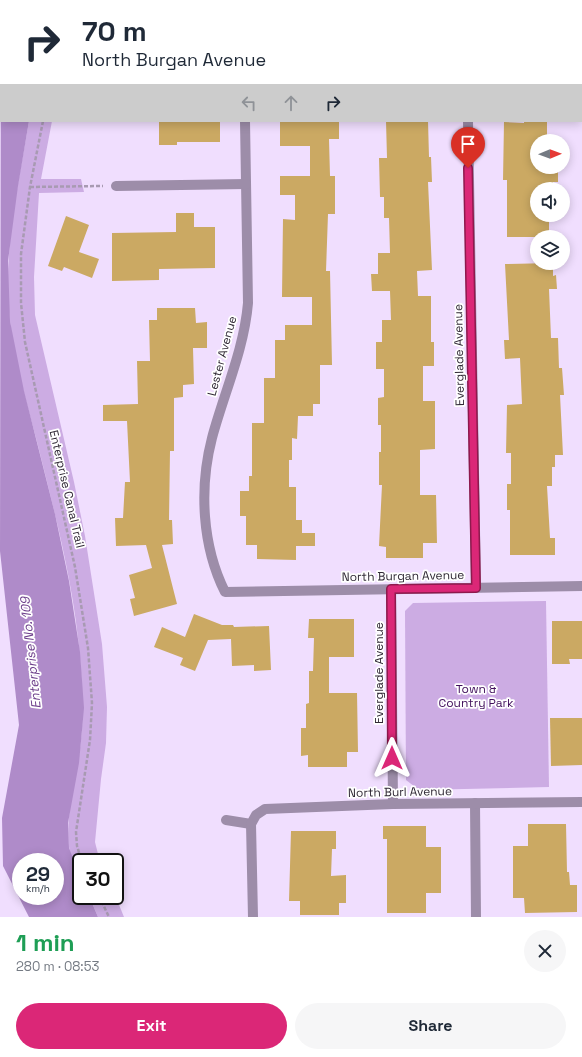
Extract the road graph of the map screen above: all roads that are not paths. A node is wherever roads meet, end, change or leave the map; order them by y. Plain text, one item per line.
1 (245, 122) edge
2 (468, 122) edge
3 (246, 184) junction
4 (116, 186) road end
5 (582, 586) edge
6 (476, 588) junction
7 (391, 589) junction
8 (225, 592) joint
9 (582, 802) edge
10 (475, 803) junction
11 (392, 804) junction
12 (226, 820) dead end
13 (251, 824) junction
14 (253, 917) edge
15 (476, 917) edge

1 - 3 street, Lester Avenue
2 - 6 street, Everglade Avenue
3 - 4 street
3 - 8 street, Lester Avenue
5 - 6 street, North Burgan Avenue
6 - 7 street, North Burgan Avenue
7 - 8 street, North Burgan Avenue
7 - 11 street, Everglade Avenue
9 - 10 street, North Burl Avenue
10 - 11 street, North Burl Avenue
10 - 15 street
11 - 13 street, North Burl Avenue
12 - 13 street
13 - 14 street

